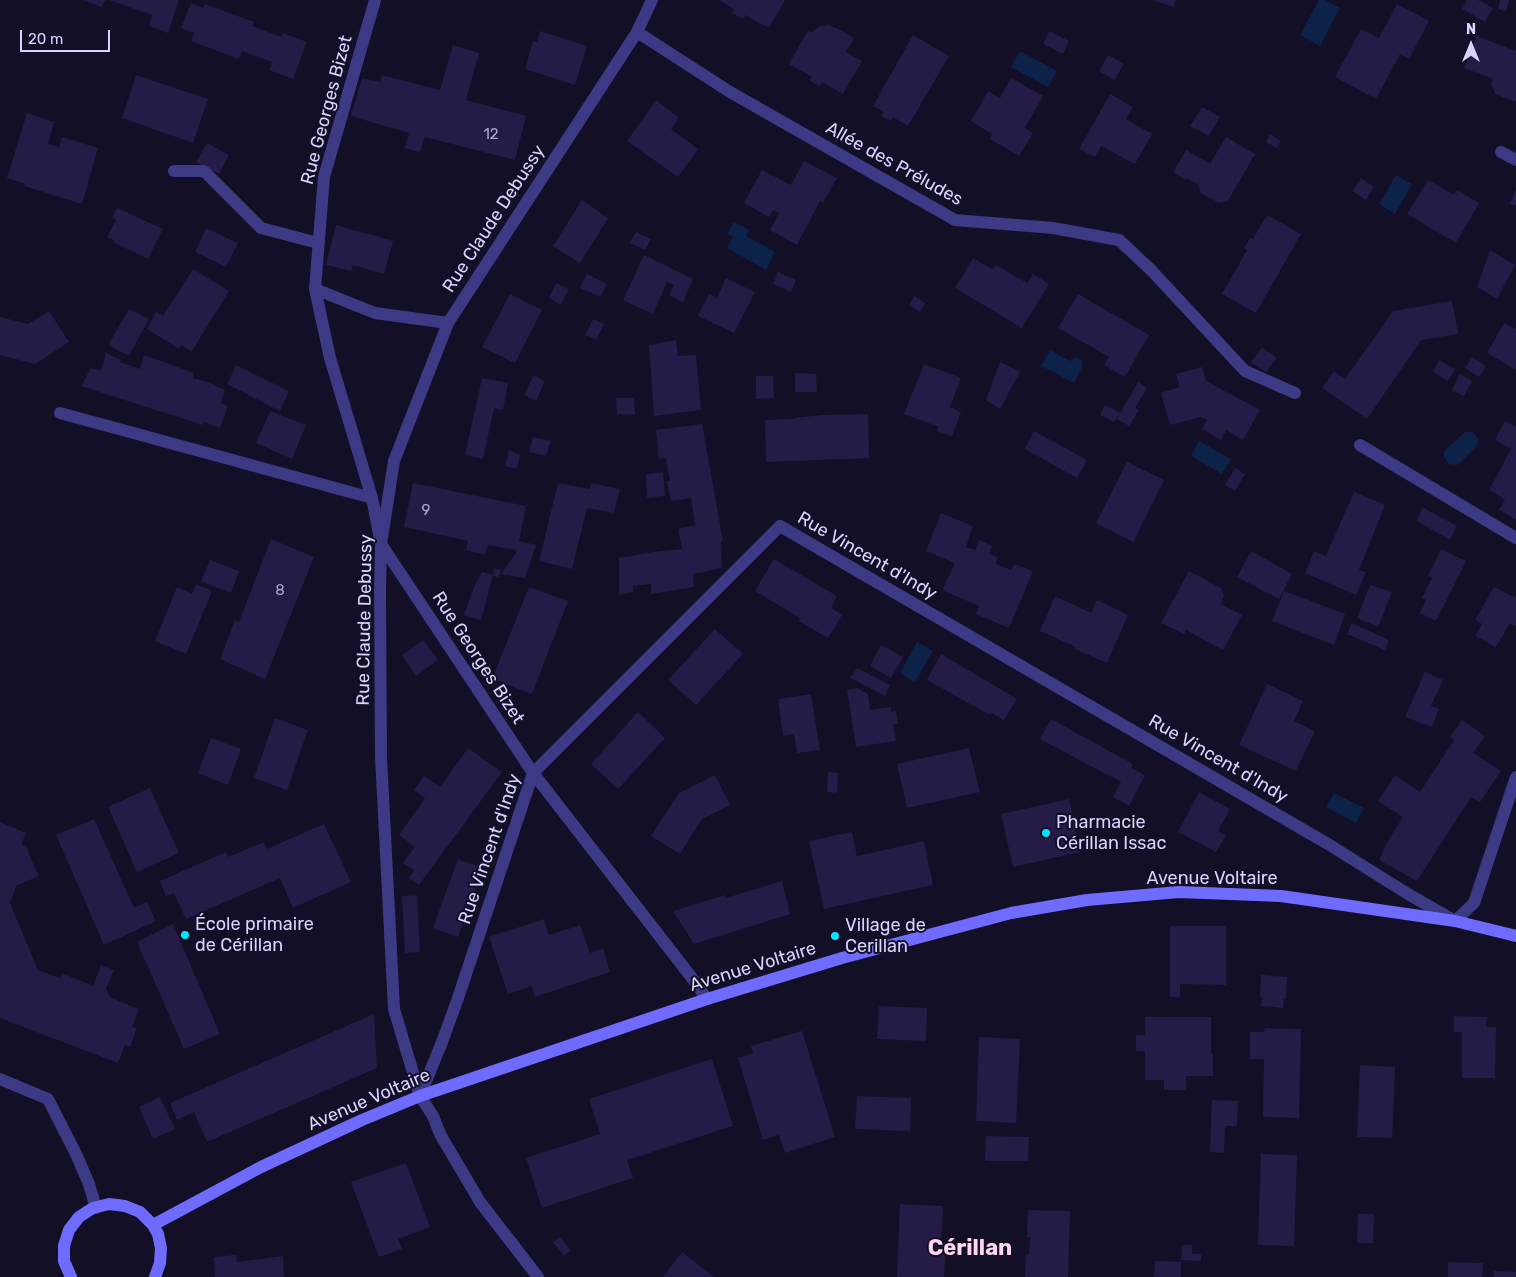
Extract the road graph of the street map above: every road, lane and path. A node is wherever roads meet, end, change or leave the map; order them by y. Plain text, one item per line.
1 (375, 0) edge
2 (652, 0) edge
3 (636, 32) junction
4 (1500, 152) dead end
5 (1516, 160) edge
6 (174, 171) dead end
7 (318, 244) junction
8 (315, 289) junction
9 (448, 322) junction
10 (1295, 393) dead end
11 (60, 413) dead end
12 (1360, 445) dead end
13 (372, 498) junction
14 (1516, 538) edge
15 (381, 544) junction
16 (533, 774) junction
17 (1516, 776) edge
18 (1455, 921) junction
19 (1516, 936) edge
20 (707, 999) junction
21 (0, 1079) edge
22 (420, 1096) junction
23 (96, 1208) junction
24 (153, 1225) junction
25 (70, 1277) edge
26 (155, 1277) edge
27 (538, 1277) edge

1 - 7 street, Rue Georges Bizet
2 - 3 street, Rue Claude Debussy
3 - 9 street, Rue Claude Debussy
3 - 10 street, Allée des Préludes
4 - 5 street
6 - 7 street
7 - 8 street, Rue Georges Bizet
8 - 9 street
8 - 13 street, Rue Georges Bizet
9 - 15 street, Rue Claude Debussy
11 - 13 street
12 - 14 street
13 - 15 street, Rue Georges Bizet
15 - 16 street, Rue Georges Bizet
15 - 22 street, Rue Claude Debussy
16 - 18 street, Rue Vincent d'Indy
16 - 20 street, Rue Georges Bizet
16 - 22 street, Rue Vincent d'Indy
17 - 18 street
18 - 19 main road, Avenue Voltaire
18 - 20 main road, Avenue Voltaire
20 - 22 main road, Avenue Voltaire
21 - 23 street
22 - 24 main road, Avenue Voltaire
22 - 27 street, Rue Claude Debussy
23 - 24 main road
23 - 25 main road
24 - 26 main road

